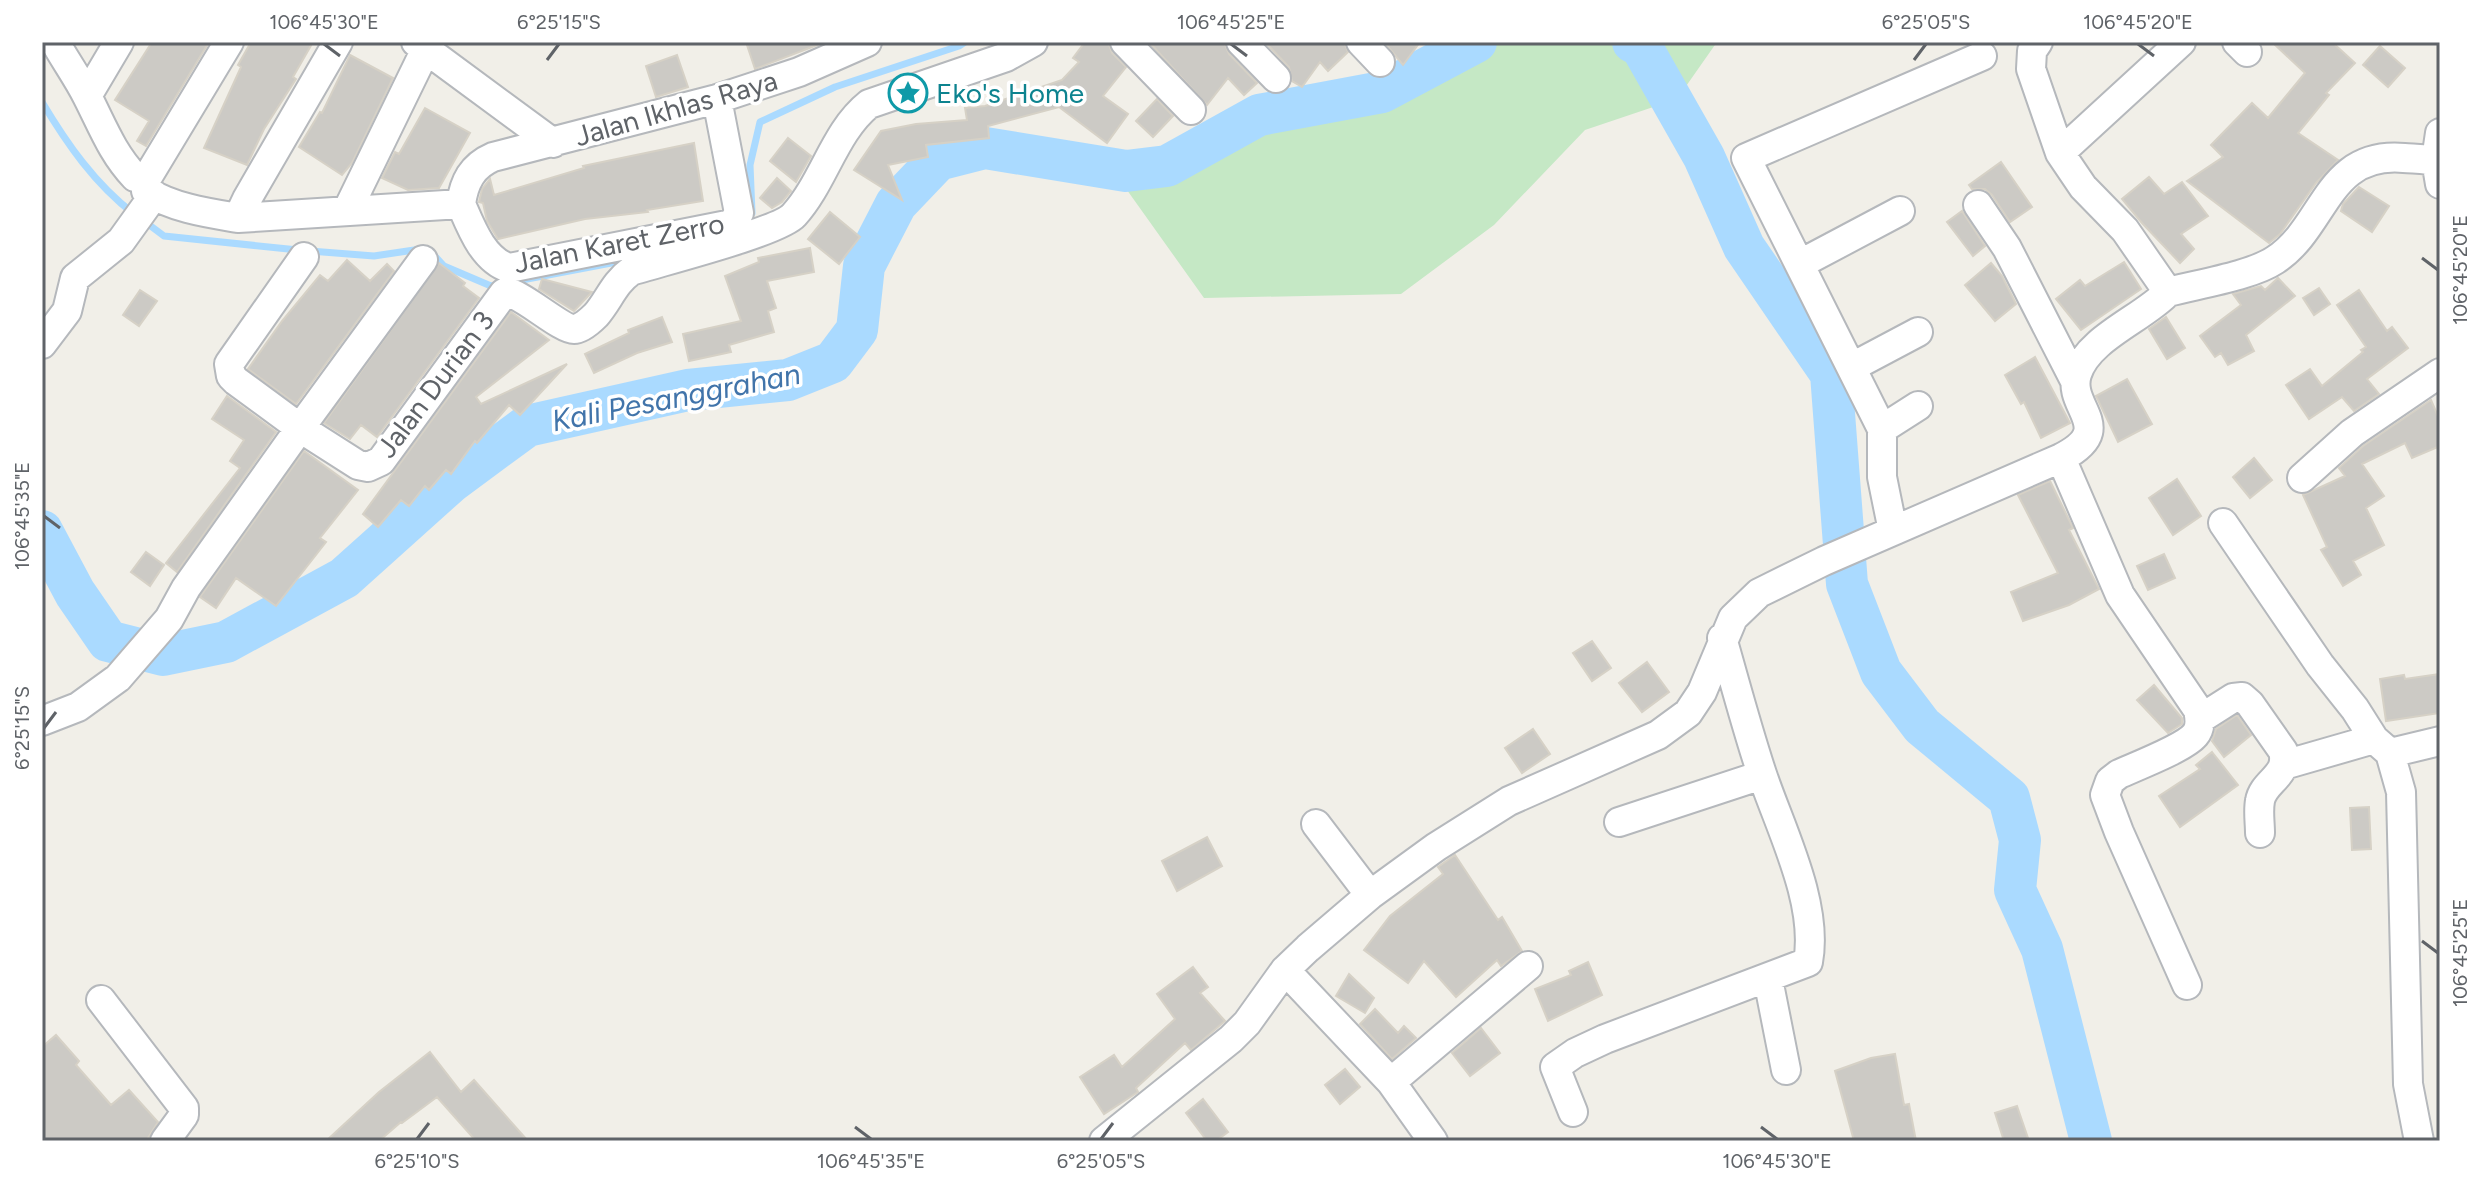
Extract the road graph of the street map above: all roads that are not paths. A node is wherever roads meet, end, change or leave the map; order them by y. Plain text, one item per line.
1 (55, 42) edge
2 (119, 42) edge
3 (229, 42) edge
4 (338, 42) edge
5 (867, 42) edge
6 (1033, 42) edge
7 (1125, 42) edge
8 (1241, 42) edge
9 (2038, 42) edge
10 (2181, 42) edge
11 (421, 46) edge
12 (1982, 56) dead end
13 (1276, 78) dead end
14 (87, 96) junction
15 (717, 99) junction
16 (1191, 110) dead end
17 (553, 143) junction
18 (2060, 153) junction
19 (2439, 160) edge
20 (149, 192) junction
21 (461, 204) junction
22 (1978, 205) dead end
23 (347, 211) junction
24 (1900, 211) dead end
25 (238, 218) junction
26 (304, 257) dead end
27 (423, 260) dead end
28 (1800, 264) junction
29 (2168, 292) junction
30 (1918, 332) dead end
31 (42, 344) edge
32 (1852, 367) junction
33 (2440, 373) edge
34 (2075, 381) junction
35 (1918, 406) dead end
36 (300, 428) junction
37 (1882, 429) junction
38 (2061, 458) junction
39 (2302, 478) dead end
40 (2223, 523) dead end
41 (1893, 531) junction
42 (1722, 638) junction
43 (2200, 719) junction
44 (42, 721) edge
45 (2440, 741) edge
46 (2382, 746) junction
47 (2284, 765) junction
48 (1762, 775) junction
49 (1619, 822) dead end
50 (1316, 824) dead end
51 (2260, 833) dead end
52 (1370, 895) junction
53 (1528, 966) dead end
54 (1285, 970) junction
55 (1768, 979) junction
56 (2187, 985) dead end
57 (101, 1000) dead end
58 (1786, 1070) dead end
59 (1391, 1082) junction
60 (1573, 1112) dead end
61 (1111, 1139) edge
62 (165, 1141) edge
63 (1433, 1141) edge
64 (2419, 1141) edge

1 - 14 street
2 - 14 street
3 - 20 street
4 - 25 street
5 - 15 street, Jalan Ikhlas Raya
6 - 36 street, Jalan Durian 3
7 - 16 street
8 - 13 street
9 - 18 street
10 - 18 street
11 - 17 street, Jalan Ikhlas Raya
11 - 23 street
12 - 28 street
14 - 20 street
15 - 17 street, Jalan Ikhlas Raya
15 - 21 street, Jalan Karet Zerro
17 - 21 street
18 - 29 street
19 - 29 street
20 - 25 street
20 - 31 street
21 - 23 street
22 - 34 street
23 - 25 street
24 - 28 street
26 - 36 street
27 - 36 street
28 - 32 street
29 - 34 street
30 - 32 street
32 - 37 street
33 - 39 street
34 - 38 street
35 - 37 street
36 - 44 street
37 - 41 street
38 - 41 street
38 - 43 street
40 - 46 street
41 - 42 street
42 - 48 street
42 - 52 street
43 - 47 street
43 - 56 street
45 - 46 street
46 - 47 street
46 - 64 street
47 - 51 street
48 - 49 street
48 - 55 street
50 - 52 street
52 - 54 street
53 - 59 street
54 - 59 street
54 - 61 street
55 - 58 street
55 - 60 street
57 - 62 street
59 - 63 street

